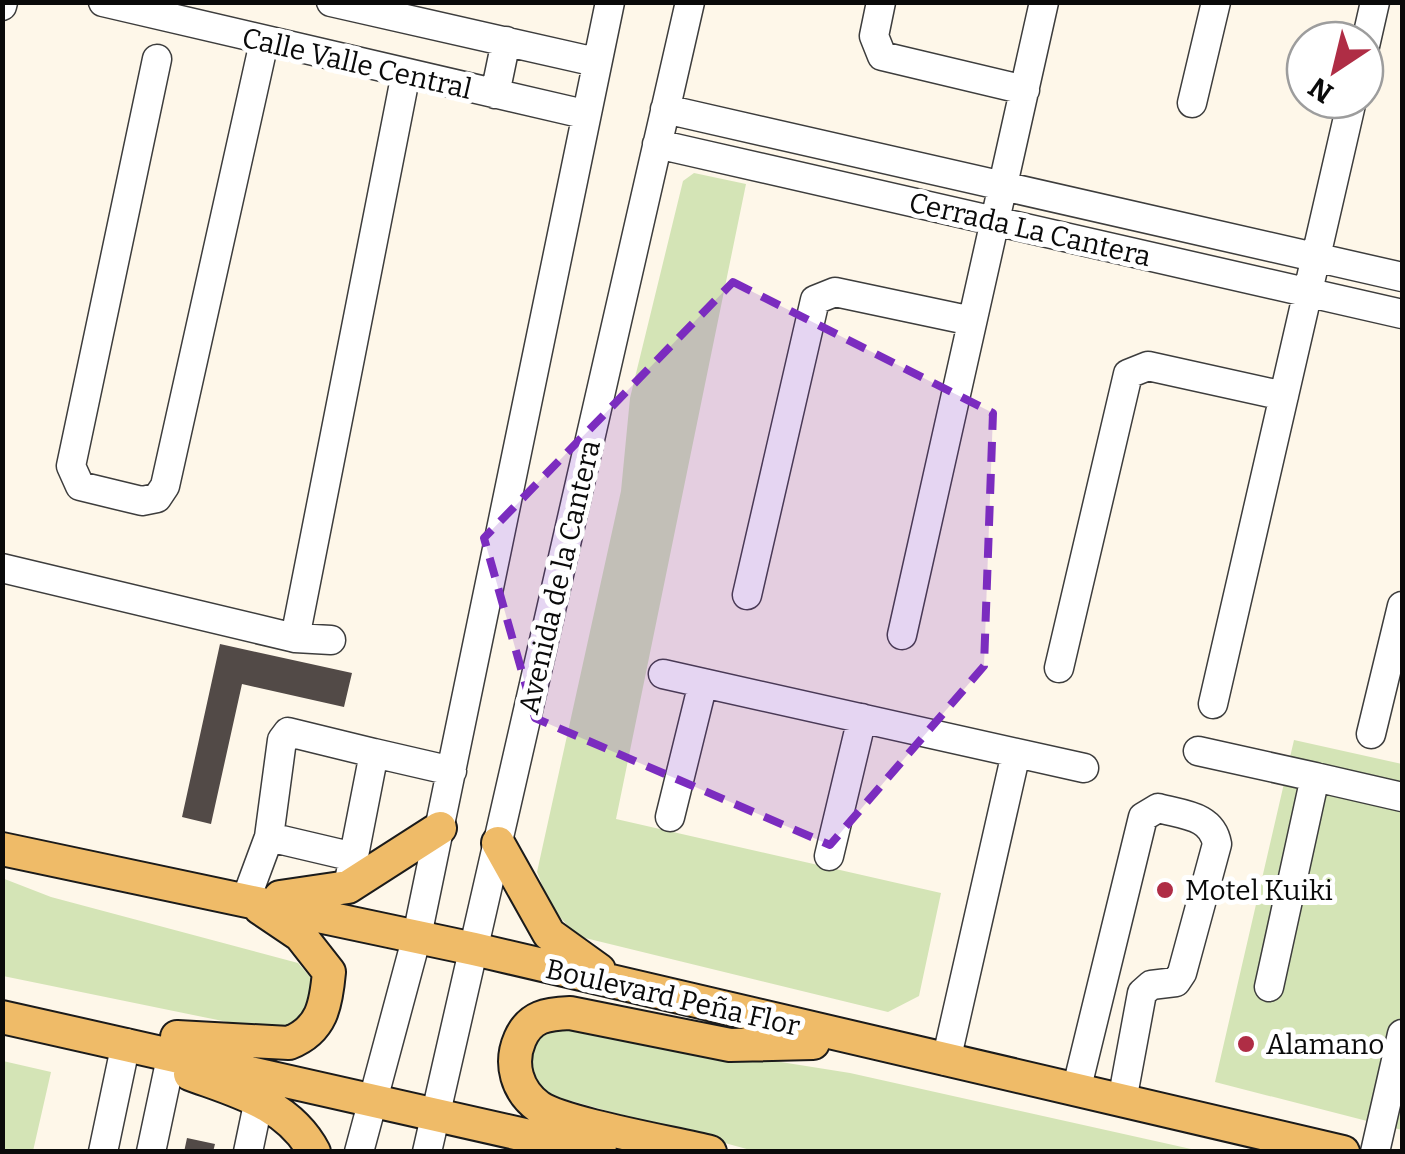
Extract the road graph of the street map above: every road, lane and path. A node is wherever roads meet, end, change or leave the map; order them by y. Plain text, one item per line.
1 (103, 2) edge
2 (331, 2) edge
3 (610, 2) edge
4 (690, 2) edge
5 (881, 2) edge
6 (1044, 2) edge
7 (1216, 2) edge
8 (435, 14) edge
9 (506, 41) junction
10 (264, 42) junction
11 (158, 59) dead end
12 (596, 62) junction
13 (406, 73) junction
14 (1025, 90) junction
15 (495, 94) junction
16 (1192, 103) dead end
17 (666, 109) junction
18 (584, 114) junction
19 (1347, 120) edge
20 (657, 144) junction
21 (1003, 186) junction
22 (995, 221) junction
23 (1316, 257) junction
24 (1402, 276) edge
25 (1308, 292) junction
26 (1402, 314) edge
27 (972, 321) junction
28 (1284, 396) junction
29 (2, 568) edge
30 (747, 594) dead end
31 (1402, 606) edge
32 (902, 634) dead end
33 (295, 638) junction
34 (331, 640) dead end
35 (1059, 668) dead end
36 (663, 674) dead end
37 (703, 683) junction
38 (1212, 704) dead end
39 (862, 718) junction
40 (1371, 734) dead end
41 (1198, 752) dead end
42 (374, 753) junction
43 (1016, 753) junction
44 (1084, 768) dead end
45 (452, 771) junction
46 (1315, 777) junction
47 (1402, 796) edge
48 (670, 817) dead end
49 (440, 828) junction
50 (269, 837) junction
51 (498, 843) junction
52 (2, 849) edge
53 (829, 856) dead end
54 (351, 872) junction
55 (246, 899) junction
56 (417, 936) junction
57 (474, 949) junction
58 (1104, 973) junction
59 (1151, 985) junction
60 (1269, 987) dead end
61 (654, 993) junction
62 (2, 1017) edge
63 (63, 1030) junction
64 (1402, 1032) edge
65 (862, 1042) junction
66 (125, 1047) junction
67 (171, 1060) junction
68 (946, 1061) junction
69 (261, 1086) junction
70 (1076, 1091) junction
71 (374, 1097) junction
72 (1122, 1101) junction
73 (436, 1111) junction
74 (103, 1152) edge
75 (151, 1152) edge
76 (248, 1152) edge
77 (314, 1152) edge
78 (358, 1152) edge
79 (427, 1152) edge
80 (600, 1152) edge
81 (710, 1152) edge
82 (1343, 1152) edge
83 (1375, 1152) edge

1 - 10 street, Calle Valle Central
2 - 8 street, Calle Valle Central
3 - 12 street
4 - 17 street, Avenida de la Cantera
5 - 14 street
6 - 14 street
7 - 16 street
8 - 9 street, Calle Valle Central
9 - 12 street, Calle Valle Central
9 - 15 street, Calle Valle Central
10 - 11 street
10 - 13 street, Calle Valle Central
12 - 18 street
13 - 15 street, Calle Valle Central
13 - 33 street
14 - 21 street
15 - 18 street, Calle Valle Central
17 - 20 street, Avenida de la Cantera
17 - 21 street, Cerrada La Cantera
18 - 45 street
19 - 23 street
20 - 22 street, Cerrada La Cantera
20 - 51 street, Avenida de la Cantera
21 - 22 street
21 - 23 street, Cerrada La Cantera
22 - 25 street, Cerrada La Cantera
22 - 27 street
23 - 24 street, Cerrada La Cantera
23 - 25 street
25 - 26 street, Cerrada La Cantera
25 - 28 street
27 - 30 street
27 - 32 street
28 - 35 street
28 - 38 street
29 - 33 street
31 - 40 street
33 - 34 street
36 - 37 street
37 - 39 street
37 - 48 street
39 - 43 street
39 - 53 street
41 - 46 street
42 - 45 street
42 - 50 street
42 - 54 street
43 - 44 street
43 - 68 street
45 - 49 street
46 - 47 street
46 - 60 street
49 - 54 main road
49 - 56 street
50 - 54 street
50 - 55 street
51 - 57 street, Avenida de la Cantera
51 - 61 main road
52 - 55 main road, Boulevard Peña Flor
54 - 55 main road
55 - 56 main road, Boulevard Peña Flor
55 - 63 main road
56 - 57 main road, Boulevard Peña Flor
56 - 71 street
57 - 61 main road, Boulevard Peña Flor
57 - 73 street, Avenida de la Cantera
58 - 59 street
58 - 59 street
58 - 70 street
59 - 72 street
61 - 65 main road, Boulevard Peña Flor
62 - 63 main road
63 - 66 main road
64 - 83 street
65 - 68 main road, Boulevard Peña Flor
65 - 81 main road
66 - 67 main road
66 - 74 street
67 - 69 main road
67 - 75 street
68 - 70 main road, Boulevard Peña Flor
69 - 71 main road
69 - 76 street
69 - 77 main road
70 - 72 main road, Boulevard Peña Flor
71 - 73 main road
71 - 78 street
72 - 82 main road, Boulevard Peña Flor
73 - 79 street, Avenida de la Cantera
73 - 80 main road

